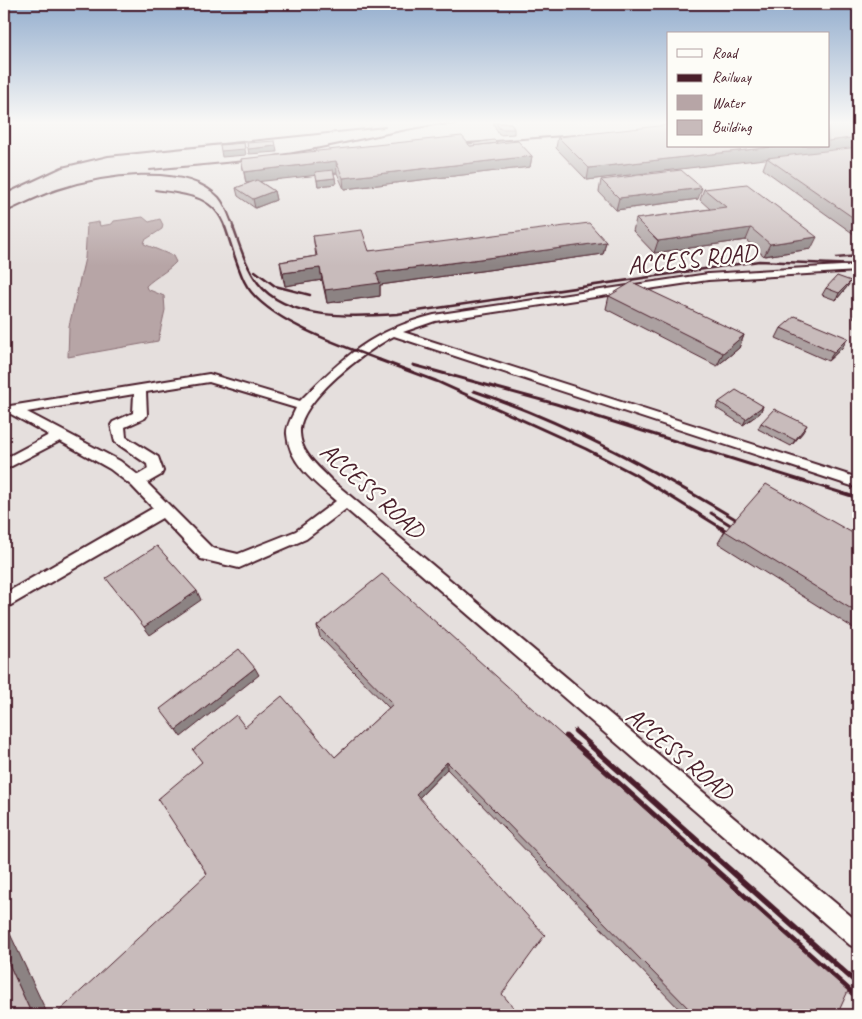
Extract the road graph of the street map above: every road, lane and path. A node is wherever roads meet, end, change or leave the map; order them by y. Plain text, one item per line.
1 (858, 268) edge
2 (393, 332) junction
3 (140, 389) junction
4 (303, 406) junction
5 (9, 410) edge
6 (61, 434) junction
7 (4, 465) edge
8 (137, 482) junction
9 (858, 483) edge
10 (346, 501) junction
11 (165, 509) junction
12 (4, 602) edge
13 (858, 936) edge

1 - 2 lane, ACCESS ROAD
2 - 4 lane, ACCESS ROAD
2 - 9 lane
3 - 4 lane
3 - 5 lane
3 - 8 lane
4 - 10 lane, ACCESS ROAD
5 - 6 lane
6 - 7 lane
6 - 8 lane
8 - 11 lane
10 - 11 lane
10 - 13 lane, ACCESS ROAD
11 - 12 lane

